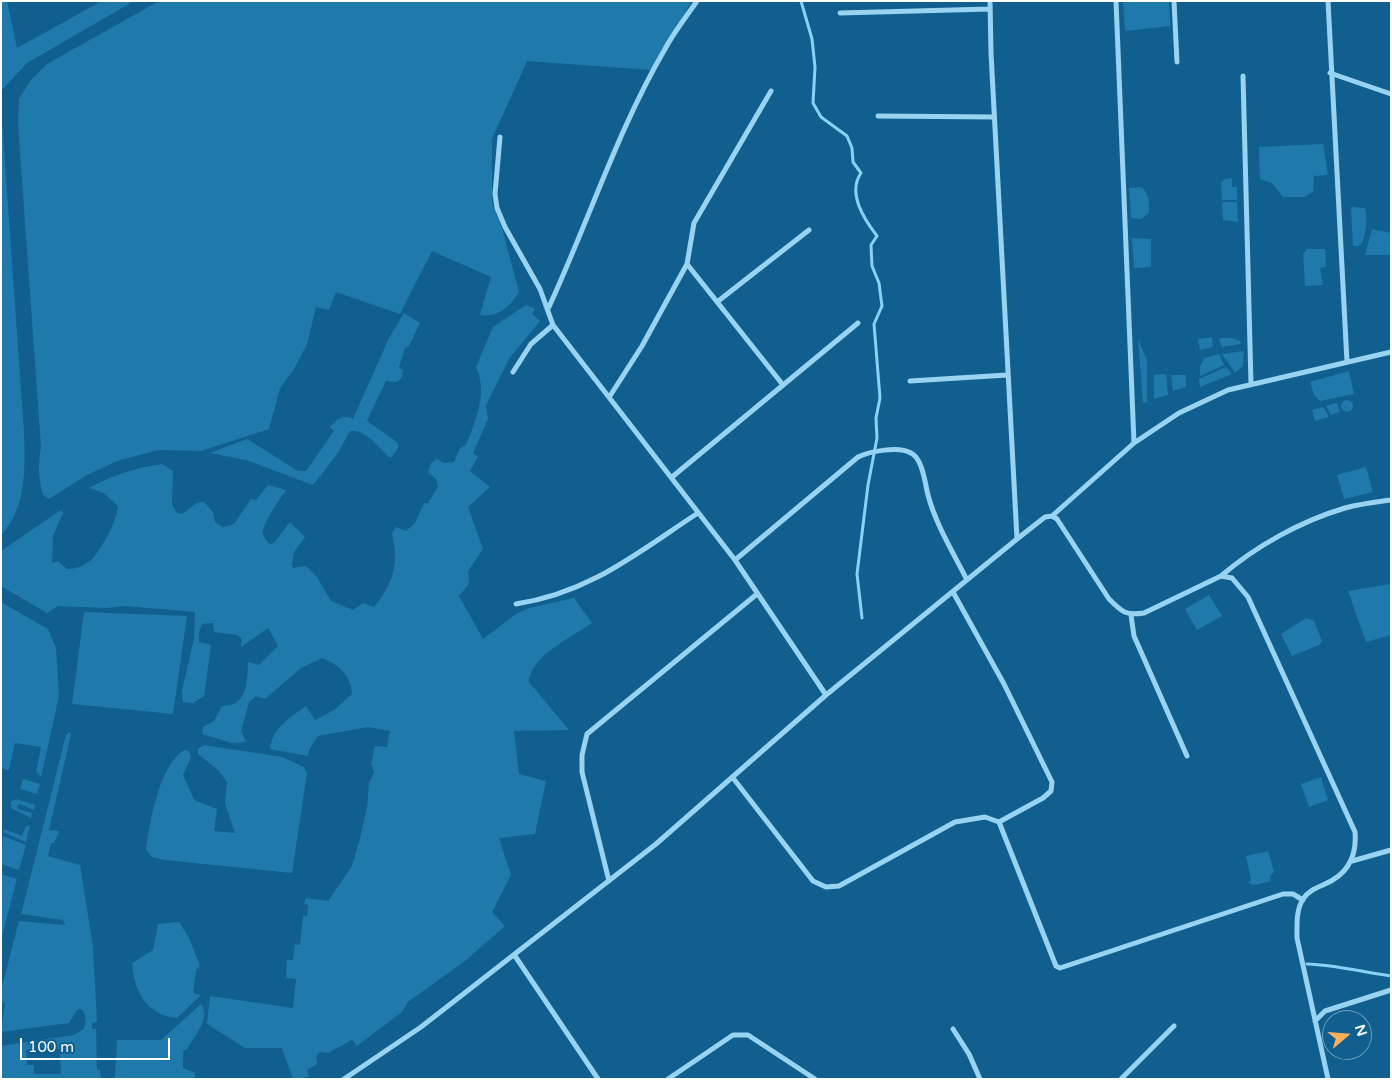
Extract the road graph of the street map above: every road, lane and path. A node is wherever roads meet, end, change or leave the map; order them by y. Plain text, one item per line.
1 (697, 1) edge
2 (990, 1) edge
3 (1116, 1) edge
4 (1174, 1) edge
5 (1328, 1) edge
6 (990, 10) junction
7 (840, 13) dead end
8 (1177, 62) dead end
9 (1330, 73) junction
10 (1243, 76) dead end
11 (771, 91) dead end
12 (1391, 94) edge
13 (878, 116) dead end
14 (994, 117) junction
15 (500, 137) dead end
16 (809, 230) dead end
17 (687, 264) junction
18 (717, 302) junction
19 (548, 309) junction
20 (858, 323) dead end
21 (554, 325) junction
22 (1391, 352) edge
23 (1347, 362) junction
24 (513, 372) dead end
25 (1007, 376) junction
26 (910, 381) dead end
27 (1251, 384) junction
28 (783, 385) junction
29 (610, 396) junction
30 (1134, 443) junction
31 (672, 476) junction
32 (1391, 500) edge
33 (698, 513) junction
34 (1052, 516) junction
35 (1017, 539) junction
36 (735, 560) junction
37 (1221, 576) junction
38 (967, 580) junction
39 (953, 592) junction
40 (757, 594) junction
41 (516, 604) dead end
42 (1131, 615) junction
43 (826, 695) junction
44 (1187, 756) dead end
45 (733, 778) junction
46 (999, 822) junction
47 (1391, 850) edge
48 (1352, 861) junction
49 (609, 881) junction
50 (1302, 900) junction
51 (515, 956) junction
52 (1391, 990) edge
53 (1315, 1021) junction
54 (1174, 1026) dead end
55 (953, 1029) dead end
56 (814, 1078) edge
57 (344, 1079) edge
58 (598, 1079) edge
59 (668, 1079) edge
60 (980, 1079) edge
61 (1121, 1079) edge
62 (1328, 1079) edge

1 - 19 street
2 - 6 street
3 - 30 street
4 - 8 street
5 - 9 street
6 - 7 street
6 - 14 street
9 - 12 street
9 - 23 street
10 - 27 street
11 - 17 street
13 - 14 street
14 - 25 street
15 - 19 street
16 - 18 street
17 - 18 street
17 - 29 street
18 - 28 street
19 - 21 street
20 - 28 street
21 - 24 street
21 - 29 street
22 - 23 street
23 - 27 street
25 - 26 street
25 - 35 street
27 - 30 street
28 - 31 street
29 - 31 street
30 - 34 street
31 - 33 street
32 - 37 street
33 - 36 street
33 - 41 street
34 - 35 street
34 - 42 street
35 - 38 street
36 - 38 street
36 - 40 street
37 - 42 street
37 - 48 street
38 - 39 street
39 - 43 street
39 - 46 street
40 - 43 street
40 - 49 street
42 - 44 street
43 - 45 street
45 - 46 street
45 - 49 street
46 - 50 street
47 - 48 street
48 - 50 street
49 - 51 street
50 - 53 street
51 - 57 street
51 - 58 street
52 - 53 street
53 - 62 street
54 - 61 street
55 - 60 street
56 - 59 street

